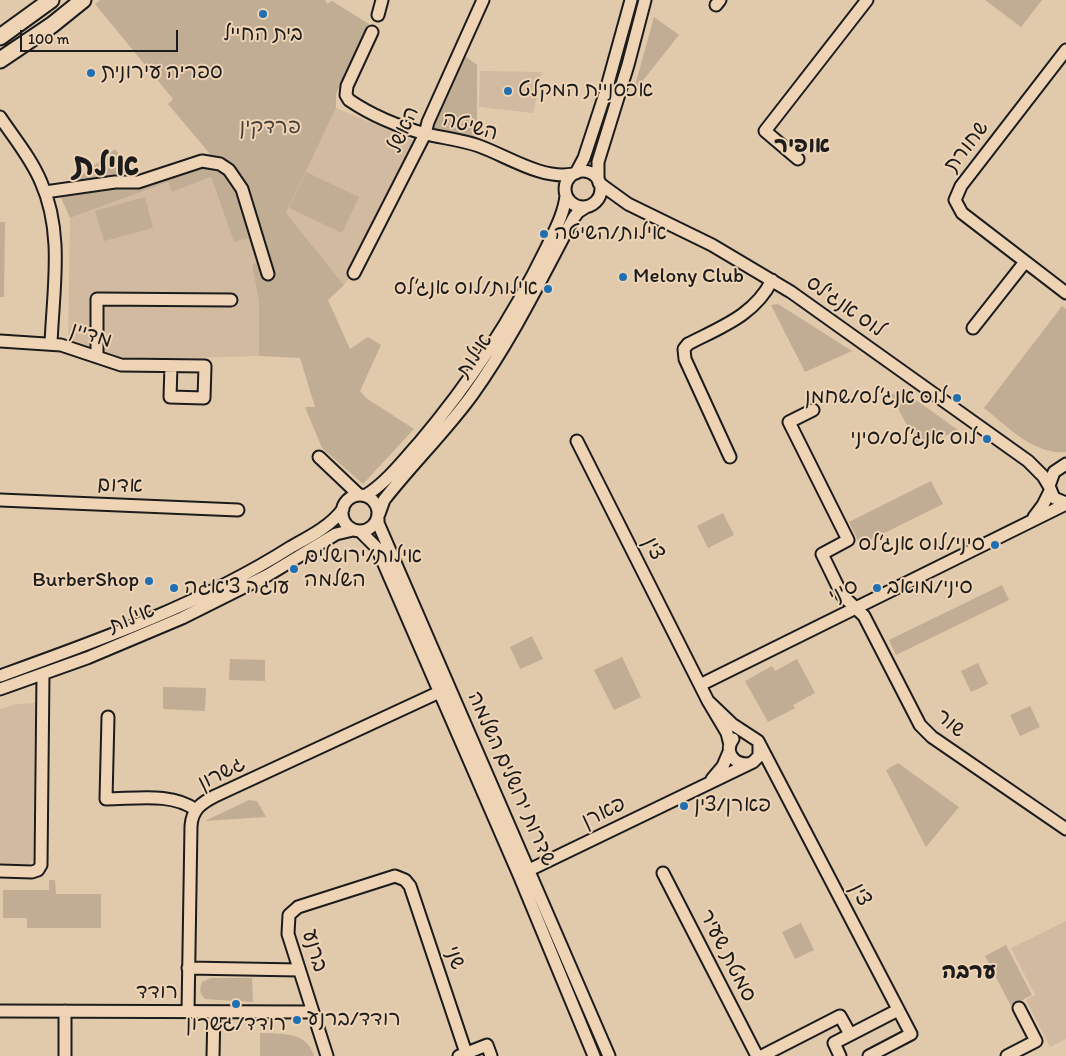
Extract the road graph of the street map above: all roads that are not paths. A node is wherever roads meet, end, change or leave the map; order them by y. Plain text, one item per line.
1 (51, 0) edge
2 (382, 0) edge
3 (483, 0) edge
4 (631, 0) edge
5 (645, 0) edge
6 (867, 0) edge
7 (77, 2) edge
8 (378, 15) dead end
9 (372, 32) dead end
10 (0, 37) edge
11 (1066, 50) edge
12 (0, 60) edge
13 (0, 117) edge
14 (425, 134) junction
15 (798, 159) dead end
16 (540, 171) junction
17 (575, 174) junction
18 (598, 182) junction
19 (45, 192) junction
20 (566, 194) junction
21 (628, 204) junction
22 (589, 206) junction
23 (1026, 262) junction
24 (268, 274) dead end
25 (354, 274) dead end
26 (772, 280) junction
27 (1066, 293) edge
28 (231, 300) dead end
29 (972, 328) dead end
30 (0, 341) edge
31 (51, 344) junction
32 (97, 357) junction
33 (171, 366) dead end
34 (813, 410) dead end
35 (577, 441) dead end
36 (319, 457) dead end
37 (730, 457) dead end
38 (1028, 461) junction
39 (1064, 465) edge
40 (337, 474) junction
41 (1049, 489) junction
42 (362, 495) junction
43 (0, 500) edge
44 (1066, 503) edge
45 (343, 507) junction
46 (238, 510) dead end
47 (378, 516) junction
48 (1031, 520) junction
49 (356, 531) junction
50 (854, 608) junction
51 (43, 674) junction
52 (0, 676) edge
53 (700, 685) junction
54 (450, 688) junction
55 (0, 689) edge
56 (439, 693) junction
57 (708, 701) junction
58 (108, 717) dead end
59 (750, 734) junction
60 (759, 744) junction
61 (729, 748) junction
62 (750, 763) junction
63 (775, 772) junction
64 (706, 784) junction
65 (196, 810) junction
66 (1066, 829) edge
67 (0, 871) edge
68 (524, 873) junction
69 (663, 873) dead end
70 (402, 878) joint
71 (188, 968) junction
72 (299, 970) junction
73 (1019, 1008) dead end
74 (0, 1010) edge
75 (898, 1010) junction
76 (65, 1011) junction
77 (188, 1012) junction
78 (214, 1012) junction
79 (313, 1012) junction
80 (850, 1034) junction
81 (462, 1055) edge
82 (65, 1056) edge
83 (213, 1056) edge
84 (327, 1056) edge
85 (491, 1056) edge
86 (594, 1056) edge
87 (609, 1056) edge
88 (757, 1056) edge
89 (762, 1056) edge
90 (840, 1056) edge
91 (869, 1056) edge
92 (1007, 1056) edge

1 - 10 main road
2 - 8 street
3 - 14 street, האשל
4 - 17 street
5 - 18 street
6 - 15 street
7 - 12 main road
9 - 14 street, השיטה
11 - 23 street, שחורת
13 - 19 street
14 - 16 street, השיטה
14 - 25 street, האשל
16 - 17 street, השיטה
16 - 20 street, השיטה
17 - 18 street
17 - 20 street
18 - 21 street, לוס אנג'לס
18 - 22 street
19 - 24 street
19 - 31 street
20 - 22 street
20 - 42 street, אילות
21 - 22 street, לוס אנג'לס
21 - 26 street, לוס אנג'לס
22 - 47 street, אילות
23 - 27 street, שחורת
23 - 29 street
26 - 37 street
26 - 38 street, לוס אנג'לס
28 - 32 street
30 - 31 street, מדיין
31 - 32 street, מדיין
32 - 33 street, מדיין
34 - 50 street, שור
35 - 53 street, צין
36 - 40 street
38 - 39 street, לוס אנג'לס
38 - 41 street, לוס אנג'לס
39 - 41 street, סיני
40 - 42 street
40 - 45 street
41 - 44 street, לוס אנג'לס
41 - 48 street, סיני
42 - 45 street
42 - 47 street
43 - 46 street, אדום
44 - 48 street, סיני
45 - 49 street
45 - 52 street, אילות
47 - 49 street
47 - 54 street, שדרות ירושלים השלמה
48 - 50 street, סיני
49 - 51 street, אילות
49 - 56 street, שדרות ירושלים השלמה
50 - 53 street, סיני
50 - 66 street, שור
51 - 55 street, אילות
51 - 67 street
53 - 57 street, צין
54 - 56 street, גשרון
54 - 68 street, שדרות ירושלים השלמה
56 - 65 street, גשרון
56 - 68 street, שדרות ירושלים השלמה
57 - 59 street, צין
57 - 61 street, צין
58 - 65 street
59 - 60 street
59 - 61 street
60 - 62 street
60 - 63 street, צין
61 - 62 street
61 - 64 street, פארן
62 - 63 street
62 - 64 street, פארן
63 - 75 street, צין
64 - 68 street, פארן
65 - 71 street, גשרון
68 - 86 street, שדרות ירושלים השלמה
68 - 87 street, שדרות ירושלים השלמה
69 - 88 street, סמטת שעיר
70 - 72 street, ברנע
70 - 81 street, שני
71 - 72 street
71 - 77 street, גשרון
72 - 79 street, ברנע
73 - 92 street
74 - 76 street, רודד
75 - 80 street
75 - 91 street, צין
76 - 77 street, רודד
76 - 82 street
77 - 78 street, רודד
78 - 79 street, רודד
78 - 83 street
79 - 84 street, ברנע
80 - 89 street
80 - 90 street
81 - 85 street, שני

